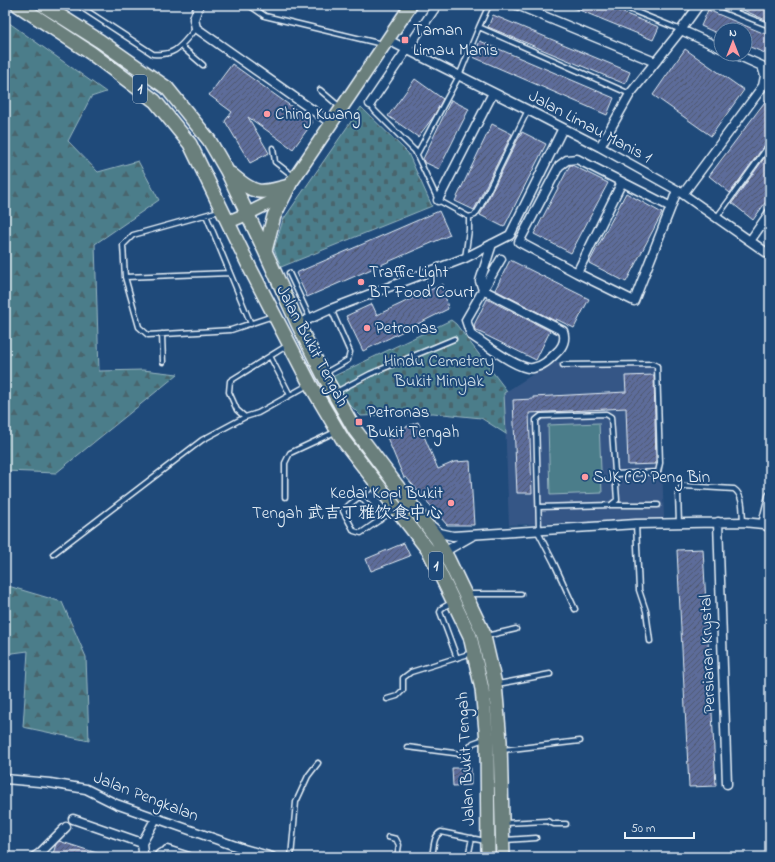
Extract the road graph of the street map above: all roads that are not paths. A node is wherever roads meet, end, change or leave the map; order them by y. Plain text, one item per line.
1 (18, 5) edge
2 (43, 5) edge
3 (78, 5) edge
4 (199, 5) edge
5 (249, 5) edge
6 (411, 5) edge
7 (437, 5) edge
8 (489, 5) edge
9 (517, 5) edge
10 (619, 5) edge
11 (699, 5) edge
12 (717, 5) edge
13 (530, 7) edge
14 (770, 26) edge
15 (479, 27) junction
16 (196, 28) junction
17 (681, 30) junction
18 (386, 42) junction
19 (713, 44) edge
20 (181, 46) junction
21 (407, 50) junction
22 (655, 62) junction
23 (753, 62) edge
24 (203, 65) dead end
25 (459, 76) junction
26 (320, 90) dead end
27 (493, 93) junction
28 (630, 94) junction
29 (370, 104) joint
30 (342, 108) junction
31 (528, 110) junction
32 (331, 124) junction
33 (563, 128) junction
34 (770, 144) edge
35 (600, 147) junction
36 (273, 148) dead end
37 (417, 154) junction
38 (227, 171) junction
39 (292, 182) junction
40 (622, 182) junction
41 (680, 192) junction
42 (438, 200) junction
43 (671, 207) junction
44 (222, 210) junction
45 (770, 212) edge
46 (247, 214) junction
47 (206, 215) junction
48 (469, 217) junction
49 (716, 217) junction
50 (228, 222) junction
51 (750, 241) junction
52 (492, 244) junction
53 (265, 251) junction
54 (770, 254) edge
55 (465, 258) junction
56 (501, 259) dead end
57 (230, 273) junction
58 (289, 273) dead end
59 (577, 273) junction
60 (125, 277) junction
61 (483, 290) junction
62 (331, 308) junction
63 (274, 315) junction
64 (304, 321) junction
65 (251, 324) junction
66 (162, 334) junction
67 (454, 339) dead end
68 (289, 345) junction
69 (270, 356) junction
70 (163, 362) dead end
71 (563, 366) dead end
72 (323, 374) junction
73 (310, 384) junction
74 (334, 393) junction
75 (290, 395) junction
76 (245, 417) junction
77 (337, 431) junction
78 (615, 474) junction
79 (376, 483) junction
80 (360, 496) junction
81 (770, 496) edge
82 (285, 497) dead end
83 (611, 505) junction
84 (658, 505) dead end
85 (539, 507) junction
86 (396, 509) junction
87 (414, 510) junction
88 (380, 520) junction
89 (718, 522) junction
90 (743, 522) junction
91 (679, 523) junction
92 (636, 524) junction
93 (767, 526) edge
94 (538, 530) junction
95 (474, 535) junction
96 (53, 554) dead end
97 (448, 559) junction
98 (466, 594) junction
99 (521, 594) dead end
100 (454, 602) junction
101 (575, 610) dead end
102 (516, 629) dead end
103 (484, 637) junction
104 (650, 641) dead end
105 (474, 653) junction
106 (457, 658) junction
107 (550, 674) dead end
108 (495, 684) junction
109 (387, 699) dead end
110 (486, 738) junction
111 (580, 741) dead end
112 (407, 747) dead end
113 (500, 751) junction
114 (318, 763) dead end
115 (5, 779) edge
116 (727, 784) dead end
117 (156, 818) junction
118 (74, 819) dead end
119 (502, 823) junction
120 (566, 824) dead end
121 (66, 827) dead end
122 (388, 837) dead end
123 (472, 838) junction
124 (536, 838) dead end
125 (503, 840) junction
126 (488, 841) junction
127 (142, 843) junction
128 (167, 850) joint
129 (243, 853) edge
130 (34, 857) edge
131 (141, 857) edge
132 (156, 857) edge
133 (189, 857) edge
134 (272, 857) edge
135 (291, 857) edge
136 (397, 857) edge
137 (433, 857) edge
138 (468, 857) edge
139 (488, 857) edge
140 (503, 857) edge

1 - 44 highway, Jalan Bukit Tengah / 1
2 - 38 highway, Jalan Bukit Tengah / 1
3 - 20 lane
4 - 16 street
5 - 18 lane
6 - 18 main road
7 - 21 street
8 - 15 lane
9 - 13 street
10 - 17 lane
11 - 17 street
12 - 14 lane
13 - 22 street
15 - 25 lane
15 - 28 lane
16 - 20 lane
16 - 32 street
17 - 19 street
17 - 22 street
18 - 21 street, Jalan Limau Manis 1
18 - 30 main road
20 - 24 lane
21 - 25 street, Jalan Limau Manis 1
21 - 29 street
22 - 28 street
23 - 41 street
25 - 27 street, Jalan Limau Manis 1
25 - 37 lane
26 - 30 lane
27 - 31 street, Jalan Limau Manis 1
27 - 42 street
28 - 35 street
29 - 37 lane
30 - 32 main road
31 - 33 street, Jalan Limau Manis 1
31 - 48 lane
32 - 39 main road
33 - 35 street, Jalan Limau Manis 1
33 - 52 street
34 - 49 lane
35 - 41 street, Jalan Limau Manis 1
36 - 39 lane
37 - 42 lane
38 - 39 highway
38 - 46 highway, Jalan Bukit Tengah / 1
39 - 46 main road
39 - 53 highway
40 - 43 street
40 - 59 street
40 - 59 street
41 - 43 street
41 - 49 street, Jalan Limau Manis 1
42 - 48 lane
43 - 59 street
44 - 47 lane
44 - 50 highway, Jalan Bukit Tengah / 1
45 - 51 street
46 - 50 main road
46 - 53 highway, Jalan Bukit Tengah / 1
47 - 57 lane
47 - 60 lane
48 - 55 lane
49 - 51 street, Jalan Limau Manis 1
50 - 63 highway, Jalan Bukit Tengah / 1
51 - 54 street, Jalan Limau Manis 1
52 - 55 street
52 - 61 street
53 - 64 highway, Jalan Bukit Tengah / 1
55 - 62 street
56 - 61 street
57 - 60 lane
57 - 65 lane
58 - 64 lane
60 - 66 lane
61 - 61 street
62 - 64 street
62 - 72 lane
63 - 65 lane
63 - 68 highway, Jalan Bukit Tengah / 1
64 - 72 highway, Jalan Bukit Tengah / 1
65 - 66 lane
66 - 70 lane
67 - 74 lane
68 - 69 lane
68 - 73 highway, Jalan Bukit Tengah / 1
69 - 75 lane
69 - 76 lane
71 - 78 lane
72 - 74 highway, Jalan Bukit Tengah / 1
73 - 75 lane
73 - 77 highway, Jalan Bukit Tengah / 1
74 - 87 highway, Jalan Bukit Tengah / 1
75 - 76 lane
76 - 96 lane
77 - 79 highway, Jalan Bukit Tengah / 1
77 - 82 lane
78 - 83 lane
78 - 85 lane
79 - 80 lane
79 - 86 highway, Jalan Bukit Tengah / 1
80 - 88 lane
80 - 88 lane
81 - 93 street
83 - 84 lane
83 - 85 lane
85 - 94 lane
86 - 88 lane
86 - 100 highway, Jalan Bukit Tengah / 1
87 - 95 street
87 - 97 highway, Jalan Bukit Tengah / 1
89 - 90 street
89 - 91 street
89 - 116 street, Persiaran Krystal
90 - 91 lane
90 - 93 street
91 - 92 street
92 - 94 street
92 - 104 lane
94 - 95 street
94 - 101 lane
95 - 97 street
97 - 98 highway, Jalan Bukit Tengah / 1
98 - 99 lane
98 - 103 highway, Jalan Bukit Tengah / 1
100 - 105 highway, Jalan Bukit Tengah / 1
100 - 106 lane
102 - 103 lane
103 - 108 highway, Jalan Bukit Tengah / 1
105 - 106 lane
105 - 110 highway, Jalan Bukit Tengah / 1
106 - 109 lane
107 - 108 lane
108 - 113 highway, Jalan Bukit Tengah / 1
110 - 112 lane
110 - 126 highway, Jalan Bukit Tengah / 1
111 - 113 lane
113 - 119 highway, Jalan Bukit Tengah / 1
114 - 135 lane
115 - 117 street, Jalan Pengkalan
117 - 127 street
117 - 129 street, Jalan Pengkalan
118 - 127 street
119 - 120 lane
119 - 125 highway, Jalan Bukit Tengah / 1
121 - 130 street
122 - 136 lane
123 - 126 lane
123 - 137 lane
123 - 138 lane
124 - 125 lane
125 - 140 highway, Jalan Bukit Tengah / 1
126 - 139 highway, Jalan Bukit Tengah / 1
127 - 131 street
128 - 132 lane
128 - 133 street
129 - 134 street, Jalan Pengkalan

